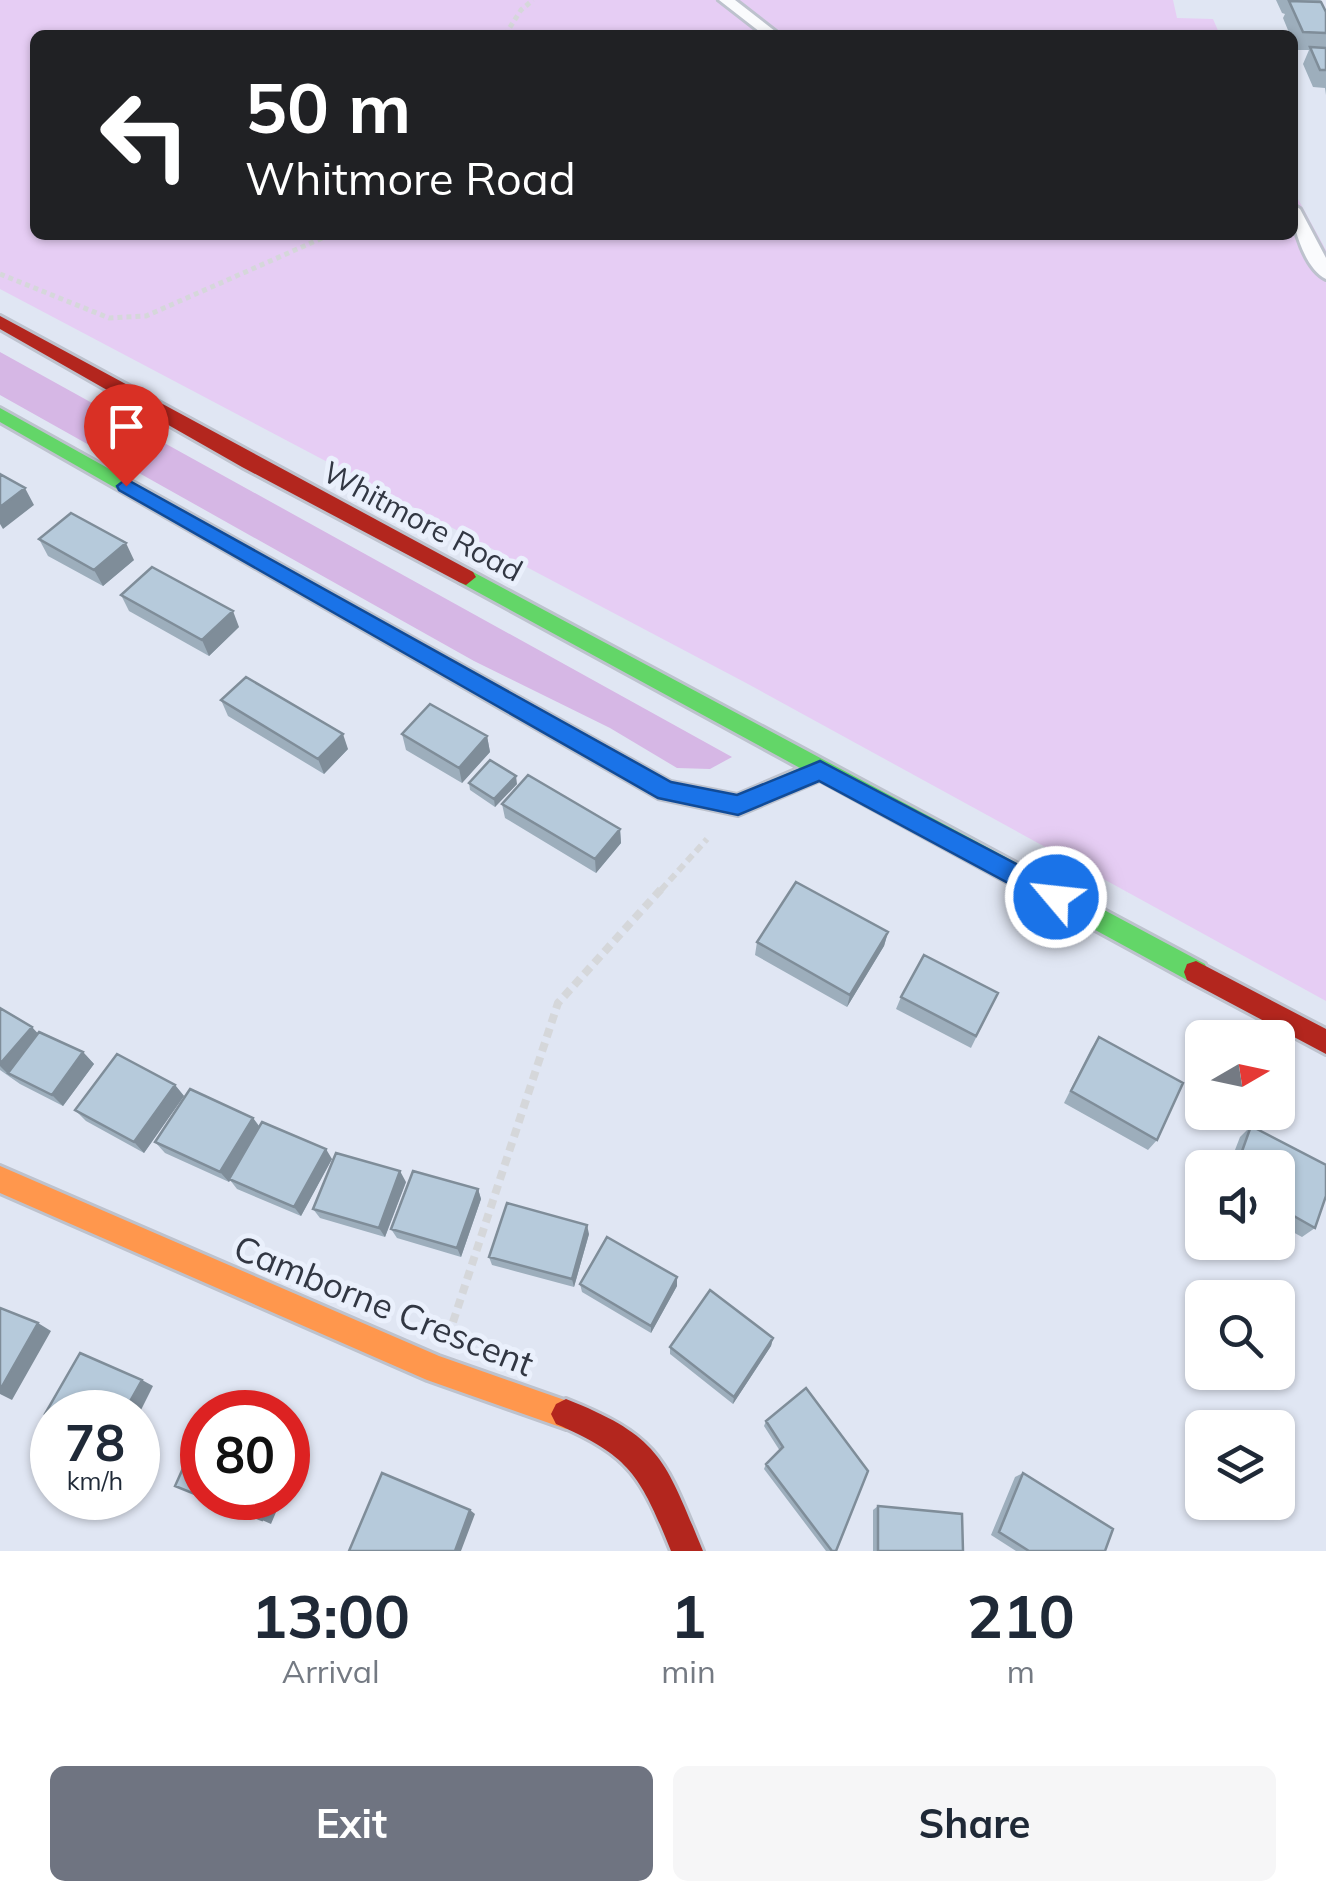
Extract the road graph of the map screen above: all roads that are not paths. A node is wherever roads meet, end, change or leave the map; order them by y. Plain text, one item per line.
1 (726, 0) edge
2 (766, 30) edge
3 (1298, 220) edge
4 (1326, 274) edge
5 (0, 322) edge
6 (0, 414) edge
7 (820, 770) junction
8 (1326, 1042) edge
9 (0, 1179) edge
10 (687, 1551) edge

1 - 2 lane
3 - 4 lane
5 - 7 main road, Whitmore Road
6 - 7 main road
7 - 8 main road, Whitmore Road
9 - 10 main road, Camborne Crescent

